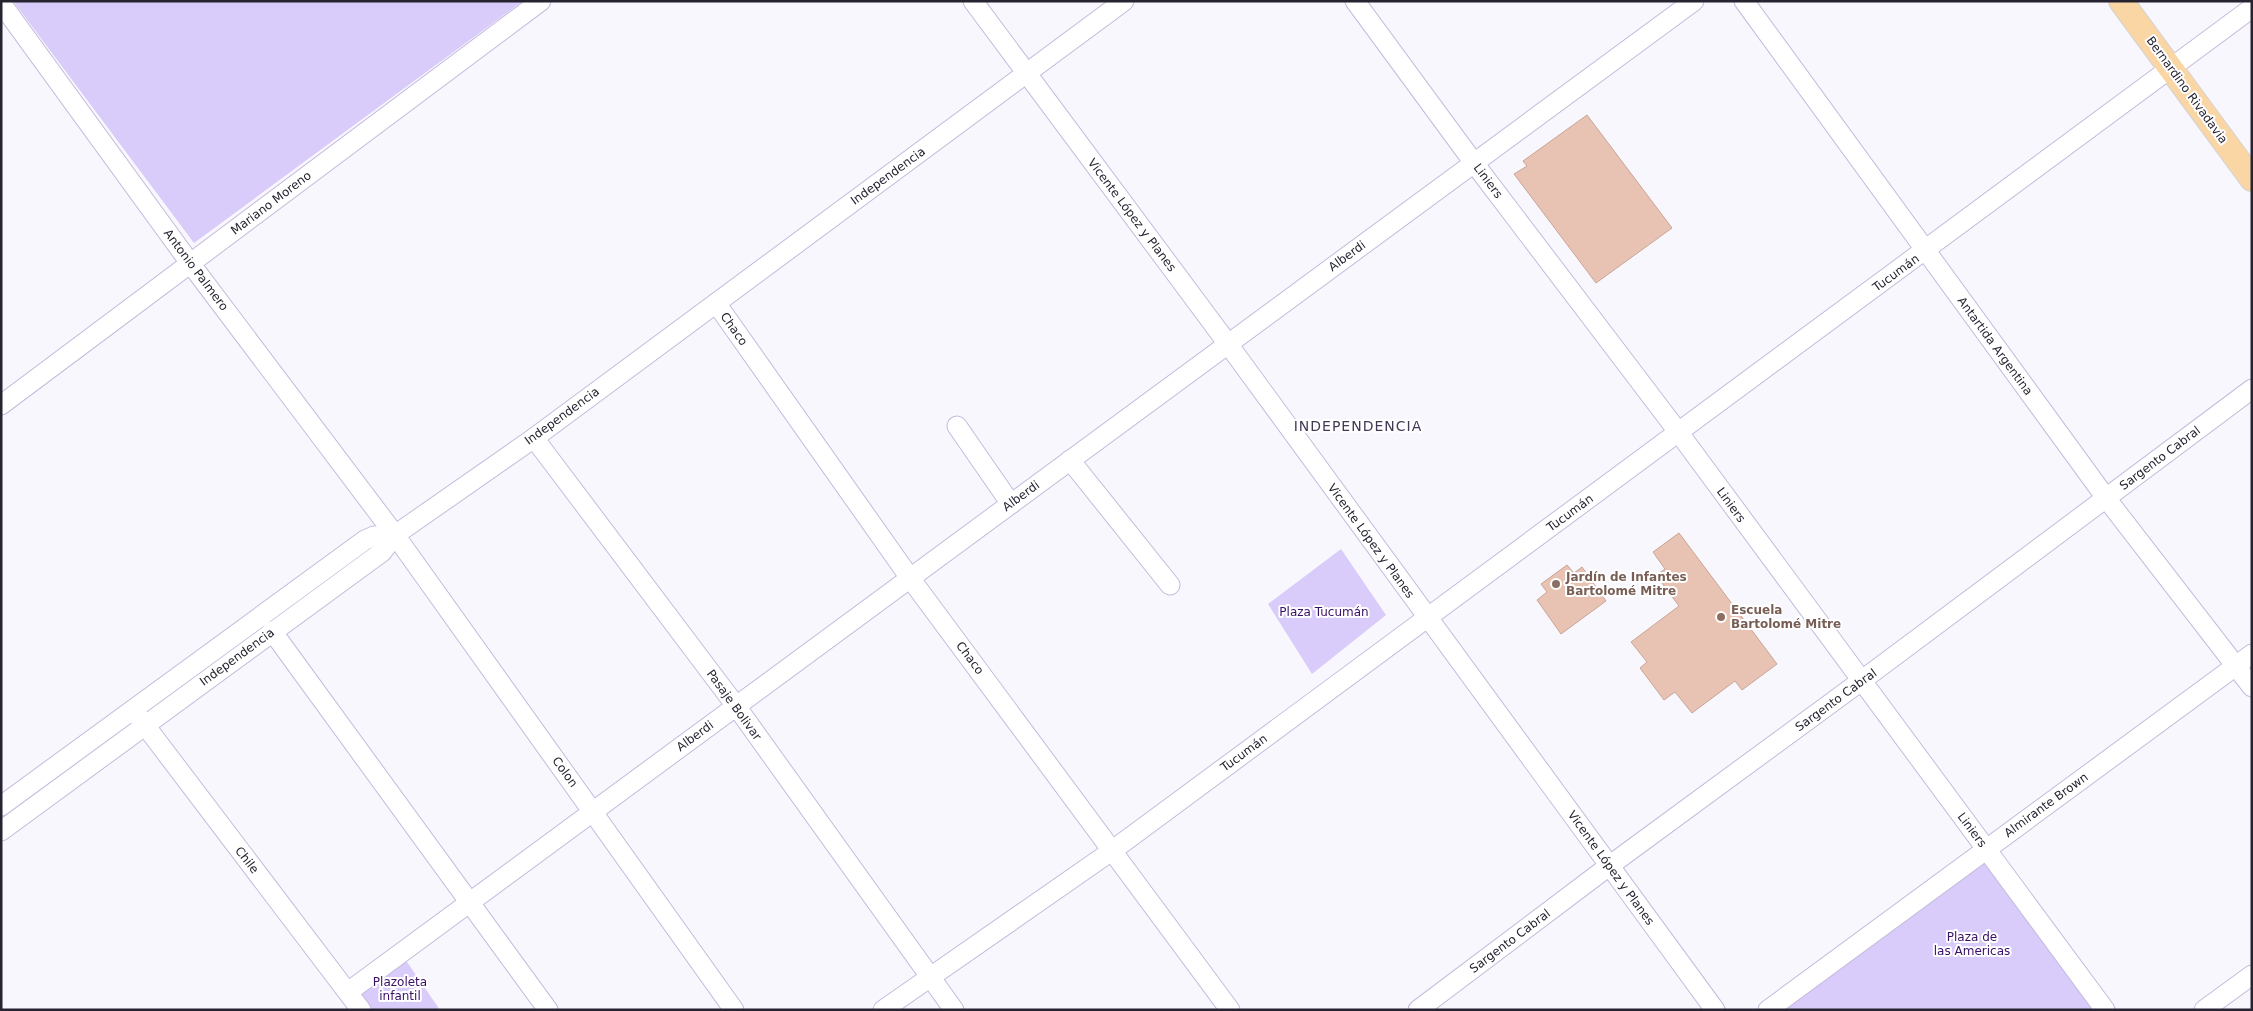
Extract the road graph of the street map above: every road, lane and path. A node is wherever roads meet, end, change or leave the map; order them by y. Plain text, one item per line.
1 (541, 1) edge
2 (973, 1) edge
3 (1124, 1) edge
4 (1355, 1) edge
5 (1694, 1) edge
6 (1744, 1) edge
7 (2121, 1) edge
8 (1, 3) edge
9 (2252, 8) edge
10 (2170, 68) junction
11 (1026, 74) junction
12 (1474, 163) junction
13 (2252, 179) edge
14 (1926, 251) junction
15 (190, 263) junction
16 (716, 303) junction
17 (1228, 344) junction
18 (2252, 388) edge
19 (1, 405) edge
20 (956, 426) dead end
21 (1679, 433) junction
22 (534, 438) junction
23 (1070, 460) junction
24 (2106, 498) junction
25 (1011, 504) junction
26 (395, 535) junction
27 (910, 578) junction
28 (1170, 585) dead end
29 (1428, 618) junction
30 (272, 631) junction
31 (2252, 654) edge
32 (2236, 666) junction
33 (1861, 681) junction
34 (2252, 687) edge
35 (736, 706) junction
36 (133, 710) junction
37 (144, 726) junction
38 (1, 806) edge
39 (593, 811) junction
40 (1, 831) edge
41 (1113, 850) junction
42 (1986, 850) junction
43 (1609, 866) junction
44 (468, 903) junction
45 (2252, 974) edge
46 (929, 976) junction
47 (348, 992) junction
48 (361, 1010) edge
49 (548, 1010) edge
50 (734, 1010) edge
51 (883, 1010) edge
52 (954, 1010) edge
53 (1230, 1010) edge
54 (1418, 1010) edge
55 (1715, 1010) edge
56 (1768, 1010) edge
57 (2105, 1010) edge
58 (2204, 1010) edge

1 - 15 street, Mariano Moreno
2 - 11 street, Vicente López y Planes
3 - 11 street, Independencia
4 - 12 street, Liniers
5 - 12 street, Alberdi
6 - 14 street, Antartida Argentina
7 - 10 main road, Bernardino Rivadavia
8 - 15 street, Antonio Palmero
9 - 10 street, Tucumán
10 - 13 main road, Bernardino Rivadavia
10 - 14 street, Tucumán
11 - 16 street, Independencia
11 - 17 street, Vicente López y Planes
12 - 17 street, Alberdi
12 - 21 street, Liniers
14 - 21 street, Tucumán
14 - 24 street, Antartida Argentina
15 - 19 street, Mariano Moreno
15 - 26 street, Antonio Palmero
16 - 22 street, Independencia
16 - 27 street, Chaco
17 - 23 street, Alberdi
17 - 29 street, Vicente López y Planes
18 - 24 street, Sargento Cabral
20 - 25 street
21 - 29 street, Tucumán
21 - 33 street, Liniers
22 - 26 street, Independencia
22 - 35 street, Pasaje Bolivar
23 - 25 street, Alberdi
23 - 28 street
24 - 32 street, Antartida Argentina
24 - 33 street, Sargento Cabral
25 - 27 street, Alberdi
26 - 30 street, Independencia
26 - 36 street
26 - 39 street, Colon
27 - 35 street, Alberdi
27 - 41 street, Chaco
29 - 41 street, Tucumán
29 - 43 street, Vicente López y Planes
30 - 37 street, Independencia
30 - 44 street
31 - 32 street, Almirante Brown
32 - 34 street, Antartida Argentina
32 - 42 street, Almirante Brown
33 - 42 street, Liniers
33 - 43 street, Sargento Cabral
35 - 39 street, Alberdi
35 - 46 street, Pasaje Bolivar
36 - 37 street, Chile
36 - 38 street
37 - 40 street, Independencia
37 - 47 street, Chile
39 - 44 street, Alberdi
39 - 50 street, Colon
41 - 46 street, Tucumán
41 - 53 street, Chaco
42 - 56 street, Almirante Brown
42 - 57 street, Liniers
43 - 54 street, Sargento Cabral
43 - 55 street, Vicente López y Planes
44 - 47 street, Alberdi
44 - 49 street
45 - 58 street
46 - 51 street, Tucumán
46 - 52 street, Pasaje Bolivar
47 - 48 street, Chile

